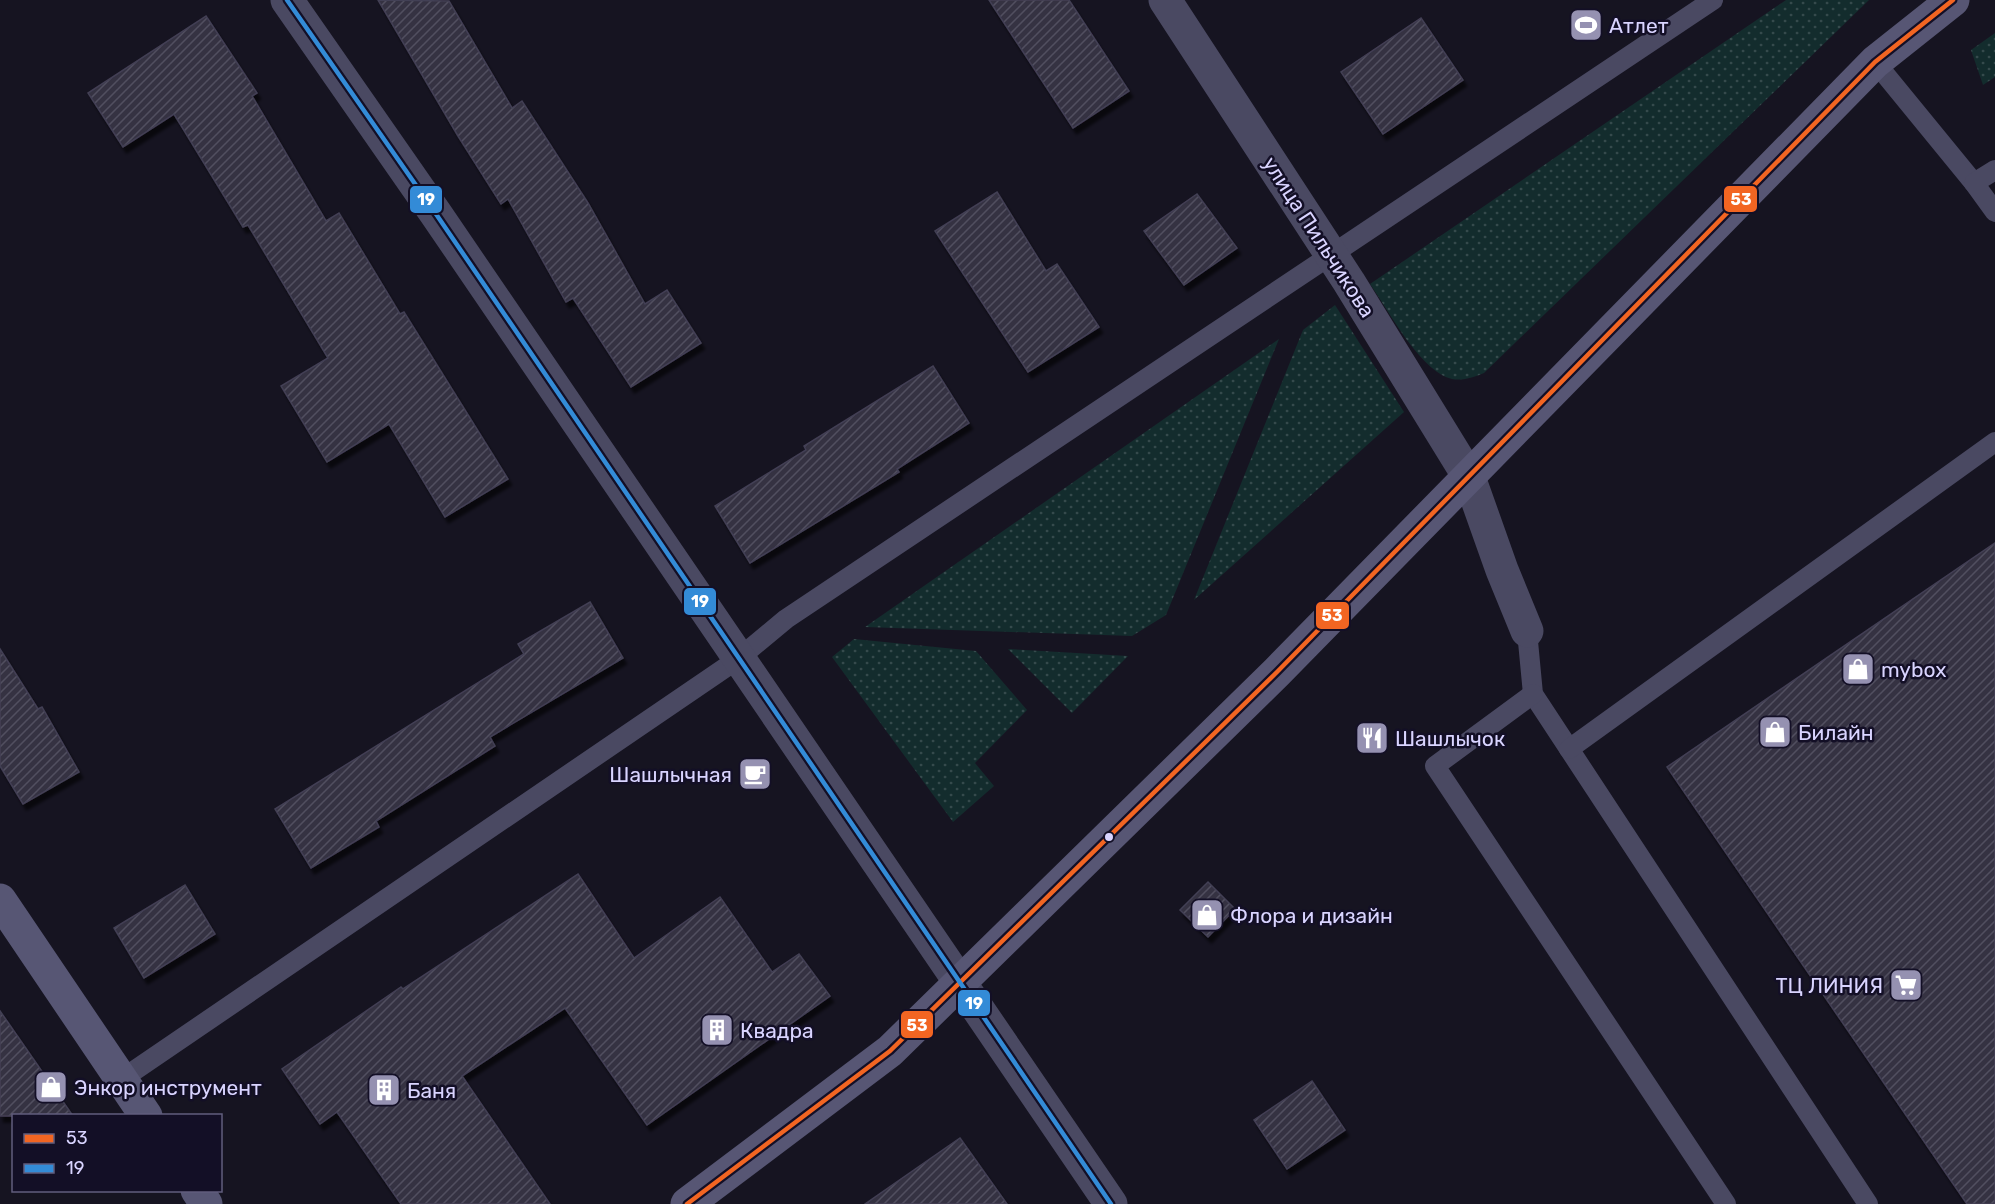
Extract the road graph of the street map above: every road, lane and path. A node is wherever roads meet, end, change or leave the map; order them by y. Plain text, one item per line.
1 (287, 0) edge
2 (1165, 0) edge
3 (1713, 0) edge
4 (1953, 0) edge
5 (1875, 62) junction
6 (1995, 170) edge
7 (1974, 183) junction
8 (1995, 212) edge
9 (1332, 256) junction
10 (1995, 442) edge
11 (1469, 477) junction
12 (1527, 631) joint
13 (738, 659) junction
14 (1533, 694) junction
15 (1569, 749) junction
16 (0, 900) edge
17 (959, 982) junction
18 (122, 1079) junction
19 (145, 1114) edge
20 (687, 1204) edge
21 (1111, 1204) edge
22 (1726, 1204) edge
23 (1868, 1204) edge

1 - 13 street
2 - 9 street, улица Пильчикова
3 - 9 lane
4 - 5 main road
5 - 7 lane
5 - 11 main road
6 - 7 lane
7 - 8 lane
9 - 11 street, улица Пильчикова
9 - 13 lane
10 - 15 lane
11 - 12 street, улица Пильчикова
11 - 17 main road
12 - 14 lane
13 - 17 street
13 - 18 lane
14 - 15 lane
14 - 22 lane
15 - 23 lane
16 - 18 main road
17 - 20 main road
17 - 21 street
18 - 19 main road

